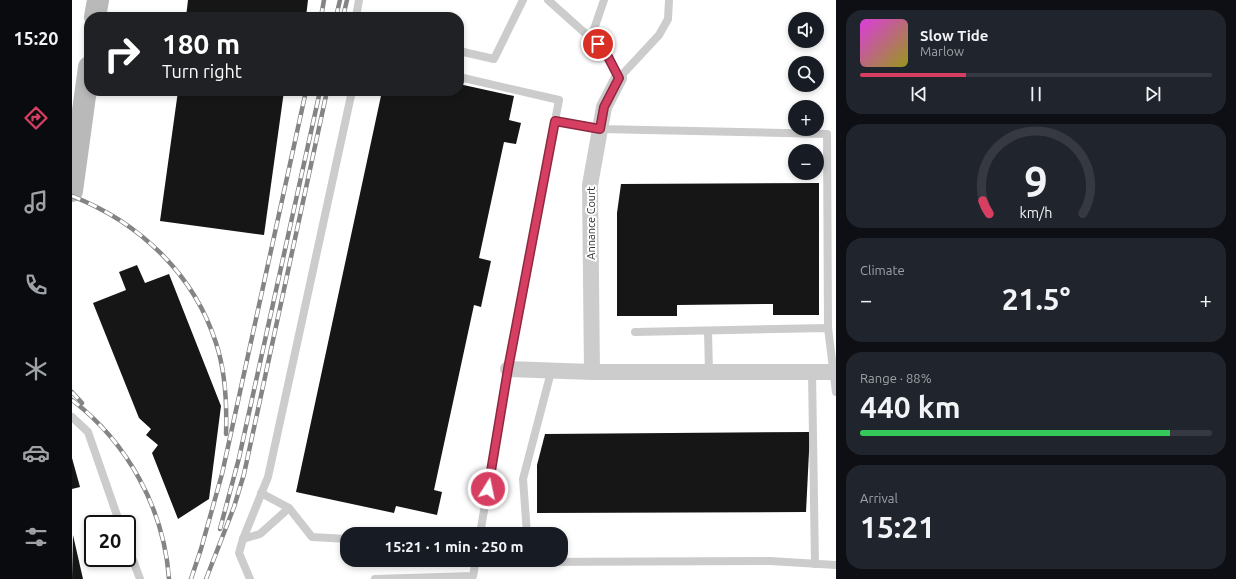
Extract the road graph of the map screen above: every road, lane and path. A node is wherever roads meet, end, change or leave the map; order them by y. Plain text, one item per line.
1 (98, 0) edge
2 (359, 0) edge
3 (523, 0) edge
4 (548, 0) edge
5 (604, 0) edge
6 (669, 0) edge
7 (97, 12) edge
8 (357, 12) edge
9 (591, 38) junction
10 (464, 53) edge
11 (464, 78) edge
12 (619, 78) junction
13 (85, 96) edge
14 (351, 96) edge
15 (555, 121) junction
16 (600, 129) junction
17 (72, 191) edge
18 (832, 261) edge
19 (828, 328) junction
20 (708, 331) junction
21 (635, 332) dead end
22 (508, 369) junction
23 (550, 372) junction
24 (592, 372) junction
25 (709, 372) junction
26 (812, 372) junction
27 (834, 372) edge
28 (836, 392) edge
29 (72, 417) edge
30 (261, 493) junction
31 (289, 508) junction
32 (117, 515) edge
33 (481, 527) edge
34 (526, 527) edge
35 (243, 539) junction
36 (340, 539) edge
37 (568, 562) edge
38 (815, 564) junction
39 (836, 565) edge
40 (136, 567) edge
41 (475, 567) edge
42 (140, 579) edge
43 (250, 579) edge
44 (375, 579) edge

1 - 7 street
2 - 8 lane
3 - 10 lane
4 - 9 lane
5 - 9 lane
6 - 12 lane
9 - 12 lane
11 - 15 lane
12 - 16 street, Annance Court
13 - 17 street
14 - 30 lane
15 - 16 lane
15 - 22 lane
16 - 18 lane
16 - 24 street, Annance Court
18 - 19 lane
19 - 20 lane
19 - 27 lane
20 - 21 lane
20 - 25 lane
22 - 23 street
22 - 33 lane
23 - 24 street
23 - 34 lane
24 - 25 street
25 - 26 street
26 - 27 street
26 - 38 lane
27 - 28 lane
29 - 32 lane
30 - 31 lane
30 - 35 lane
31 - 35 lane
31 - 36 lane
35 - 43 lane
37 - 38 lane
38 - 39 lane
40 - 42 lane
41 - 44 lane

